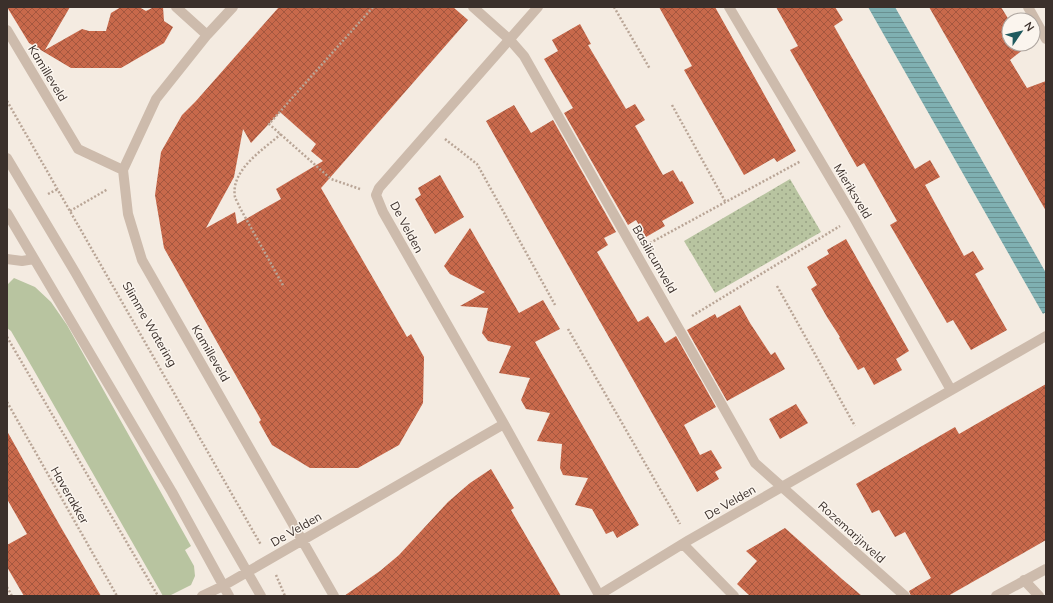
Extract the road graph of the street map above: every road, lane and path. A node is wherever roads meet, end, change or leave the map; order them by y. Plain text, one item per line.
1 (176, 7) edge
2 (233, 7) edge
3 (372, 7) edge
4 (473, 7) edge
5 (538, 7) edge
6 (614, 7) edge
7 (729, 7) edge
8 (1028, 7) edge
9 (7, 30) edge
10 (207, 35) junction
11 (1046, 39) edge
12 (510, 40) junction
13 (650, 70) dead end
14 (7, 101) edge
15 (672, 105) dead end
16 (432, 129) junction
17 (281, 134) junction
18 (815, 154) junction
19 (7, 158) edge
20 (123, 170) junction
21 (376, 195) junction
22 (725, 201) junction
23 (70, 211) junction
24 (7, 213) edge
25 (854, 218) junction
26 (635, 251) junction
27 (34, 258) junction
28 (7, 259) edge
29 (777, 286) dead end
30 (284, 287) dead end
31 (556, 305) dead end
32 (678, 325) junction
33 (568, 329) dead end
34 (1046, 336) edge
35 (7, 337) edge
36 (951, 390) junction
37 (7, 402) edge
38 (504, 424) junction
39 (864, 440) junction
40 (782, 487) junction
41 (302, 540) junction
42 (686, 542) junction
43 (269, 559) junction
44 (1046, 569) edge
45 (247, 573) junction
46 (1024, 580) junction
47 (223, 586) junction
48 (7, 587) edge
49 (12, 596) edge
50 (117, 596) edge
51 (158, 596) edge
52 (202, 596) edge
53 (229, 596) edge
54 (261, 596) edge
55 (285, 596) edge
56 (334, 596) edge
57 (599, 596) edge
58 (734, 596) edge
59 (905, 596) edge
60 (996, 596) edge
61 (1039, 596) edge

1 - 10 street
2 - 10 street
3 - 17 path
4 - 12 street, Basilicumveld
5 - 12 street, De Velden
6 - 13 path
7 - 18 street, Mieriksveld
8 - 11 street
9 - 20 street, Kamilleveld
10 - 20 street
12 - 16 street, De Velden
12 - 26 street, Basilicumveld
14 - 23 path, Slimme Watering
15 - 22 path
16 - 21 street, De Velden
16 - 31 path
17 - 21 path
17 - 30 path
18 - 22 path
18 - 25 street, Mieriksveld
19 - 45 street
20 - 23 path
20 - 41 street, Kamilleveld
21 - 38 street, De Velden
22 - 26 path
23 - 43 path, Slimme Watering
24 - 27 street
25 - 32 path
25 - 36 street, Mieriksveld
26 - 32 street, Basilicumveld
27 - 28 street
27 - 47 street
29 - 39 path
32 - 40 street, Basilicumveld
33 - 42 path
34 - 36 street, De Velden
35 - 51 path
36 - 39 street, De Velden
37 - 50 path, Haverakker
38 - 41 street, De Velden
38 - 57 street, De Velden
39 - 40 street, De Velden
40 - 42 street, De Velden
40 - 59 street, Rozemarijnveld
41 - 43 street, De Velden
41 - 56 street, Kamilleveld
42 - 57 street, De Velden
42 - 58 street
43 - 45 street, De Velden
43 - 55 path, Slimme Watering
44 - 46 street
45 - 47 street, De Velden
45 - 54 street
46 - 60 street
46 - 61 street
47 - 52 street, De Velden
47 - 53 street
48 - 49 path

